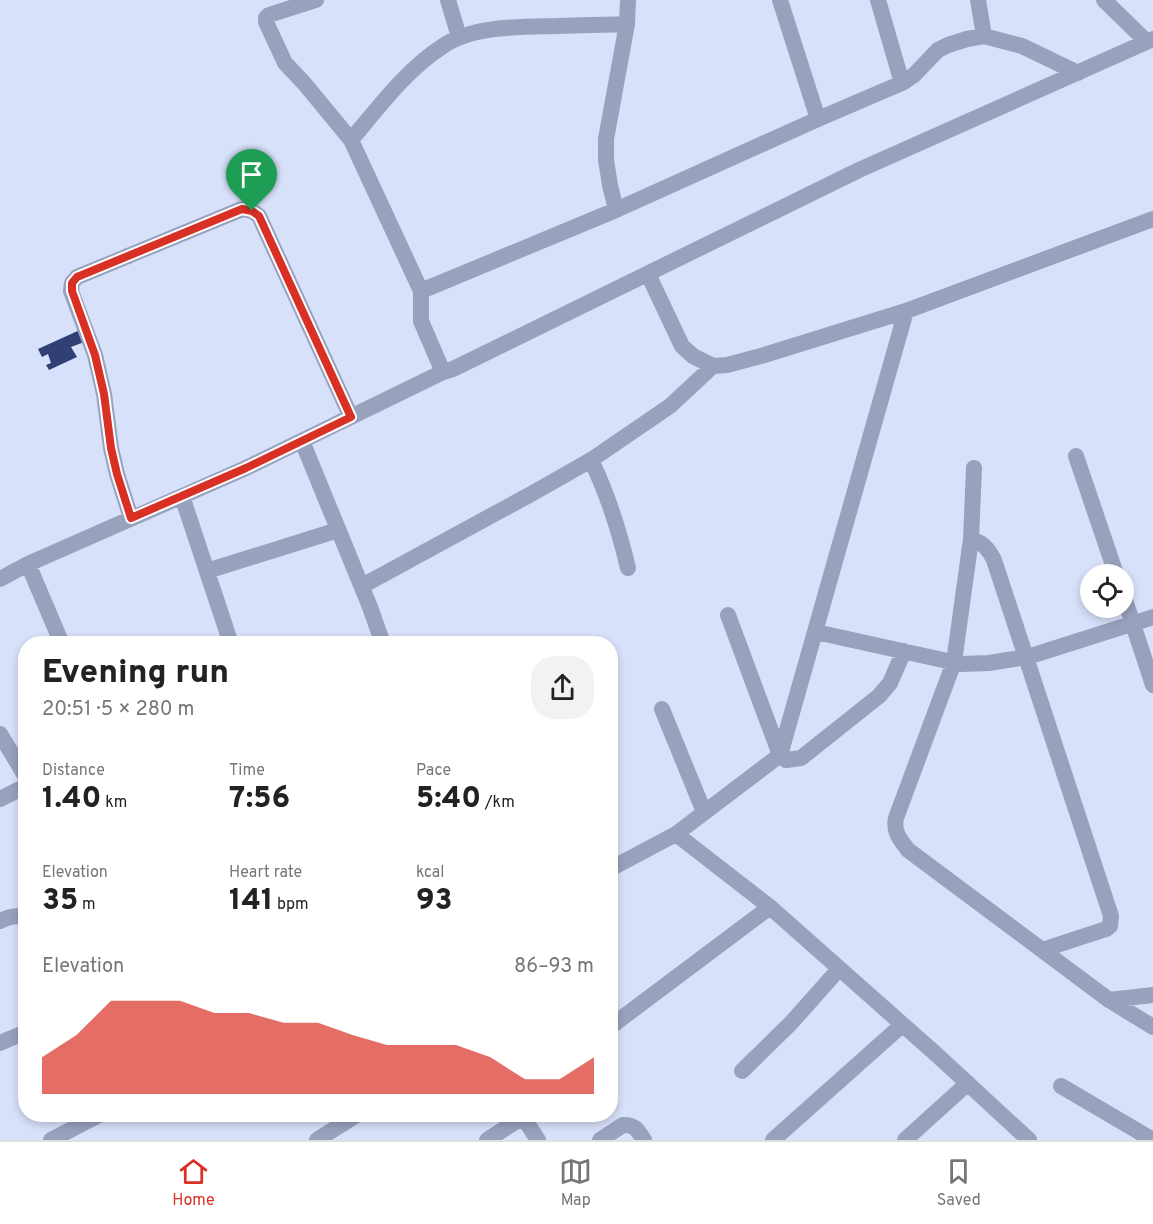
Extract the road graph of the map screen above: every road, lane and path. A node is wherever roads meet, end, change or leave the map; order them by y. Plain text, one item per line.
1 (316, 0) edge
2 (448, 0) edge
3 (628, 0) edge
4 (780, 0) edge
5 (878, 0) edge
6 (978, 0) edge
7 (1104, 0) edge
8 (627, 24) junction
9 (984, 36) junction
10 (459, 37) junction
11 (1150, 41) edge
12 (1078, 73) junction
13 (902, 83) junction
14 (818, 119) junction
15 (351, 140) junction
16 (616, 210) junction
17 (1153, 219) edge
18 (648, 274) junction
19 (421, 291) junction
20 (906, 311) junction
21 (713, 366) junction
22 (443, 372) junction
23 (351, 417) junction
24 (302, 441) junction
25 (1076, 456) dead end
26 (591, 460) junction
27 (974, 468) dead end
28 (182, 496) junction
29 (131, 518) junction
30 (338, 530) junction
31 (971, 538) junction
32 (28, 564) junction
33 (1113, 564) edge
34 (628, 568) dead end
35 (207, 571) junction
36 (0, 579) edge
37 (362, 586) junction
38 (729, 615) dead end
39 (1153, 616) edge
40 (1130, 618) edge
41 (1132, 623) junction
42 (816, 632) junction
43 (59, 636) edge
44 (228, 636) edge
45 (380, 636) edge
46 (904, 651) junction
47 (1027, 657) junction
48 (954, 662) junction
49 (1153, 685) edge
50 (662, 709) dead end
51 (0, 734) edge
52 (780, 755) junction
53 (18, 764) edge
54 (18, 790) edge
55 (0, 799) edge
56 (705, 812) junction
57 (676, 834) junction
58 (618, 864) edge
59 (770, 908) junction
60 (18, 916) edge
61 (0, 921) edge
62 (1042, 950) junction
63 (839, 969) junction
64 (1153, 995) edge
65 (1109, 1000) junction
66 (618, 1022) edge
67 (902, 1024) junction
68 (1153, 1027) edge
69 (18, 1035) edge
70 (0, 1043) edge
71 (742, 1071) dead end
72 (968, 1083) junction
73 (1061, 1086) dead end
74 (86, 1122) edge
75 (345, 1122) edge
76 (513, 1122) edge
77 (526, 1122) edge
78 (51, 1140) edge
79 (317, 1140) edge
80 (487, 1140) edge
81 (538, 1140) edge
82 (600, 1140) edge
83 (644, 1140) edge
84 (773, 1140) edge
85 (905, 1140) edge
86 (1029, 1140) edge
87 (1153, 1140) edge

1 - 15 street
2 - 10 street
3 - 8 street
4 - 14 street
5 - 13 street
6 - 9 street
7 - 11 street
8 - 10 street
8 - 16 street
9 - 12 street
9 - 13 street
10 - 15 street
11 - 12 street
12 - 18 street
13 - 14 street
14 - 16 street
15 - 19 street
16 - 19 street
17 - 20 street
18 - 21 street
18 - 22 street
19 - 22 street
20 - 21 street
20 - 42 street
21 - 26 street
22 - 23 street
23 - 24 street
23 - 29 street
24 - 28 street
24 - 30 street
25 - 33 street
26 - 34 street
26 - 37 street
27 - 31 street
28 - 29 street
28 - 35 street
29 - 32 street
30 - 35 street
30 - 37 street
31 - 47 street
31 - 48 street
32 - 36 street
32 - 43 street
35 - 44 street
37 - 45 street
38 - 52 street
39 - 41 street
40 - 41 street
41 - 47 street
41 - 49 street
42 - 46 street
42 - 52 street
46 - 48 street
46 - 52 street
47 - 48 street
47 - 62 street
48 - 62 street
50 - 56 street
51 - 53 street
52 - 56 street
54 - 55 street
56 - 57 street
57 - 58 street
57 - 59 street
59 - 63 street
59 - 66 street
60 - 61 street
62 - 65 street
63 - 67 street
63 - 71 street
64 - 65 street
65 - 68 street
67 - 72 street
67 - 84 street
69 - 70 street
72 - 85 street
72 - 86 street
73 - 87 street
74 - 78 street
75 - 79 street
76 - 80 street
77 - 81 street
82 - 83 street

